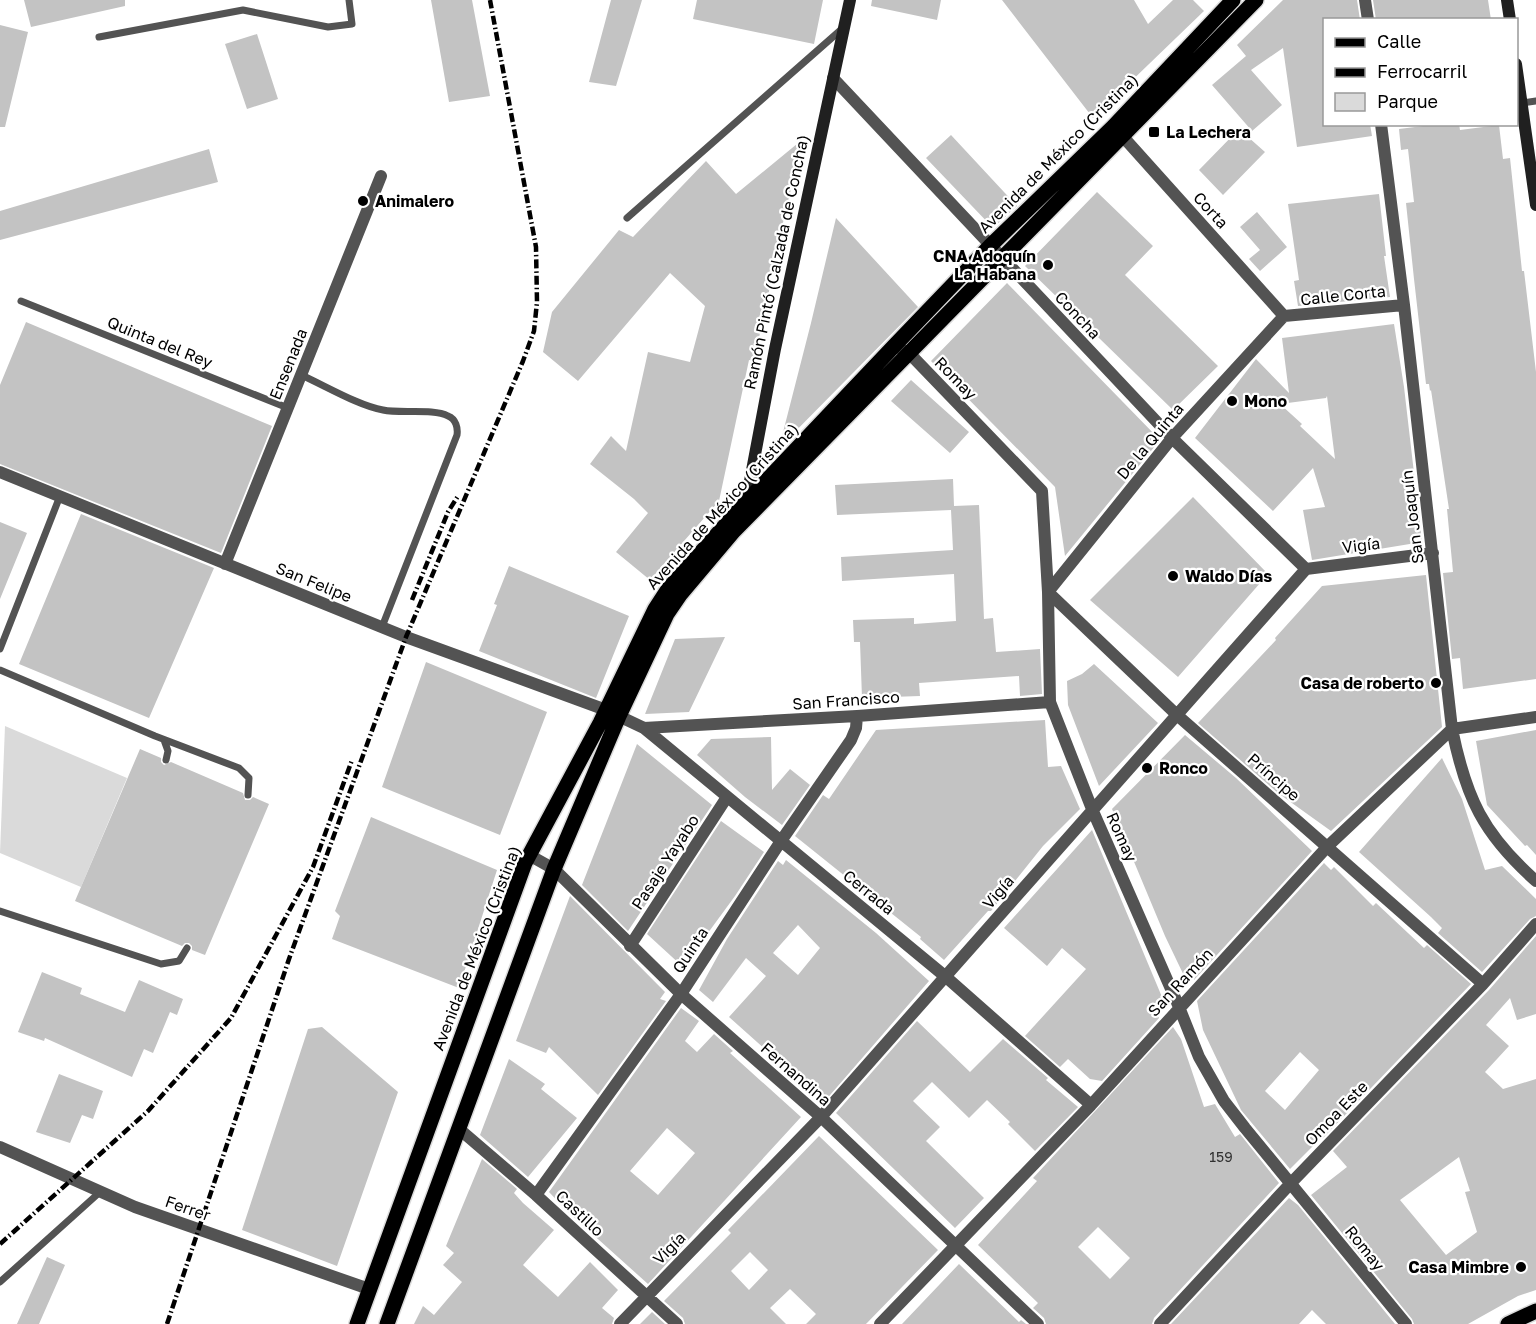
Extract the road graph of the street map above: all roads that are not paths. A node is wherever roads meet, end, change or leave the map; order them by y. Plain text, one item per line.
1 (349, 0) edge
2 (850, 0) edge
3 (1256, 0) edge
4 (1365, 0) edge
5 (1507, 0) edge
6 (1231, 1) edge
7 (1368, 18) edge
8 (1510, 18) edge
9 (843, 28) junction
10 (99, 37) dead end
11 (1518, 77) edge
12 (833, 78) junction
13 (1536, 101) edge
14 (1522, 103) junction
15 (1381, 126) edge
16 (1118, 131) junction
17 (1532, 145) edge
18 (381, 176) dead end
19 (1536, 206) edge
20 (627, 218) dead end
21 (990, 246) junction
22 (1002, 259) junction
23 (21, 302) dead end
24 (1404, 305) junction
25 (1284, 316) junction
26 (895, 345) junction
27 (910, 354) junction
28 (301, 375) junction
29 (288, 408) junction
30 (1172, 438) junction
31 (0, 472) edge
32 (60, 496) junction
33 (746, 502) junction
34 (734, 531) junction
35 (1433, 553) junction
36 (225, 564) junction
37 (1306, 569) junction
38 (1048, 592) junction
39 (382, 627) junction
40 (0, 649) edge
41 (0, 670) edge
42 (1050, 702) junction
43 (613, 713) junction
44 (1177, 715) junction
45 (857, 716) junction
46 (1536, 717) edge
47 (644, 728) junction
48 (1452, 729) junction
49 (164, 740) junction
50 (166, 760) dead end
51 (248, 795) dead end
52 (727, 797) junction
53 (1092, 809) junction
54 (781, 841) junction
55 (1328, 846) junction
56 (529, 855) junction
57 (554, 869) junction
58 (1536, 881) edge
59 (0, 911) edge
60 (1536, 924) edge
61 (630, 946) junction
62 (187, 948) dead end
63 (946, 976) junction
64 (1483, 984) junction
65 (681, 994) junction
66 (1179, 1006) junction
67 (1091, 1105) junction
68 (821, 1117) junction
69 (458, 1128) junction
70 (0, 1147) edge
71 (1291, 1183) junction
72 (100, 1192) junction
73 (536, 1195) junction
74 (955, 1246) junction
75 (0, 1282) edge
76 (369, 1289) junction
77 (645, 1296) junction
78 (1536, 1311) edge
79 (390, 1323) edge
80 (357, 1324) edge
81 (620, 1324) edge
82 (677, 1324) edge
83 (880, 1324) edge
84 (1038, 1324) edge
85 (1160, 1324) edge
86 (1406, 1324) edge
87 (1508, 1324) edge

1 - 10 lane
2 - 9 main road, Ramón Pintó (Calzada de Concha)
3 - 16 main road, Avenida de México (Cristina)
4 - 7 street
5 - 8 main road
6 - 16 main road, Avenida de México (Cristina)
9 - 12 main road, Ramón Pintó (Calzada de Concha)
9 - 20 lane
11 - 14 main road
12 - 21 street, Concha
12 - 33 main road, Ramón Pintó (Calzada de Concha)
13 - 14 lane
14 - 17 main road
15 - 24 street, San Joaquín
16 - 21 main road, Avenida de México (Cristina)
16 - 22 main road, Avenida de México (Cristina)
16 - 25 street, Corta
17 - 19 main road
18 - 28 street, Ensenada
21 - 22 street, Concha
21 - 26 main road, Avenida de México (Cristina)
22 - 27 main road, Avenida de México (Cristina)
22 - 30 street, Concha
23 - 29 lane, Quinta del Rey
24 - 25 street, Calle Corta
24 - 35 street, San Joaquín
25 - 30 street, De la Quinta
26 - 27 street, Romay
26 - 33 main road, Avenida de México (Cristina)
27 - 34 main road, Avenida de México (Cristina)
27 - 38 street, Romay
28 - 29 street, Ensenada
28 - 39 lane
29 - 36 street, Ensenada
30 - 37 street, Concha
30 - 38 street, De la Quinta
31 - 32 street, San Felipe
32 - 36 street, San Felipe
32 - 40 lane
33 - 34 main road, Ramón Pintó (Calzada de Concha)
33 - 43 main road, Avenida de México (Cristina)
34 - 43 main road, Avenida de México (Cristina)
35 - 37 street, Vigía
35 - 48 street, San Joaquín
36 - 39 street, San Felipe
37 - 44 street, Vigía
38 - 42 street, Romay
38 - 44 street, Príncipe
39 - 43 street, San Felipe
41 - 49 lane
42 - 45 street, San Francisco
42 - 53 street, Romay
43 - 47 street, Cerrada
43 - 56 main road, Avenida de México (Cristina)
43 - 57 main road, Avenida de México (Cristina)
44 - 53 street, Vigía
44 - 55 street, Príncipe
45 - 47 street, San Francisco
45 - 54 street, Quinta
46 - 48 street
47 - 52 street, Cerrada
48 - 55 street, San Ramón
48 - 58 street, San Joaquín
49 - 50 lane
49 - 51 lane
52 - 54 street, Cerrada
52 - 61 street, Pasaje Yayabo
53 - 63 street, Vigía
53 - 66 street, Romay
54 - 63 street, Cerrada
54 - 65 street, Quinta
55 - 64 street, Príncipe
55 - 66 street, San Ramón
56 - 57 street, Fernandina
56 - 76 main road, Avenida de México (Cristina)
57 - 61 street, Fernandina
57 - 69 main road, Avenida de México (Cristina)
59 - 62 lane
60 - 64 street, Omoa Este
61 - 65 street, Fernandina
63 - 67 street, Cerrada
63 - 68 street, Vigía
64 - 71 street, Omoa Este
65 - 68 street, Fernandina
65 - 73 street, Quinta
66 - 67 street, San Ramón
66 - 71 street, Romay
67 - 74 street, San Ramón
68 - 74 street, Fernandina
68 - 77 street, Vigía
69 - 73 street, Castillo
69 - 79 main road, Avenida de México (Cristina)
70 - 72 street, Ferrer
71 - 85 street, Omoa Este
71 - 86 street, Romay
72 - 75 lane
72 - 76 street, Ferrer
73 - 77 street, Castillo
74 - 83 street, San Ramón
74 - 84 street, Fernandina
76 - 80 main road, Avenida de México (Cristina)
77 - 81 street, Vigía
77 - 82 street, Castillo
78 - 87 main road

